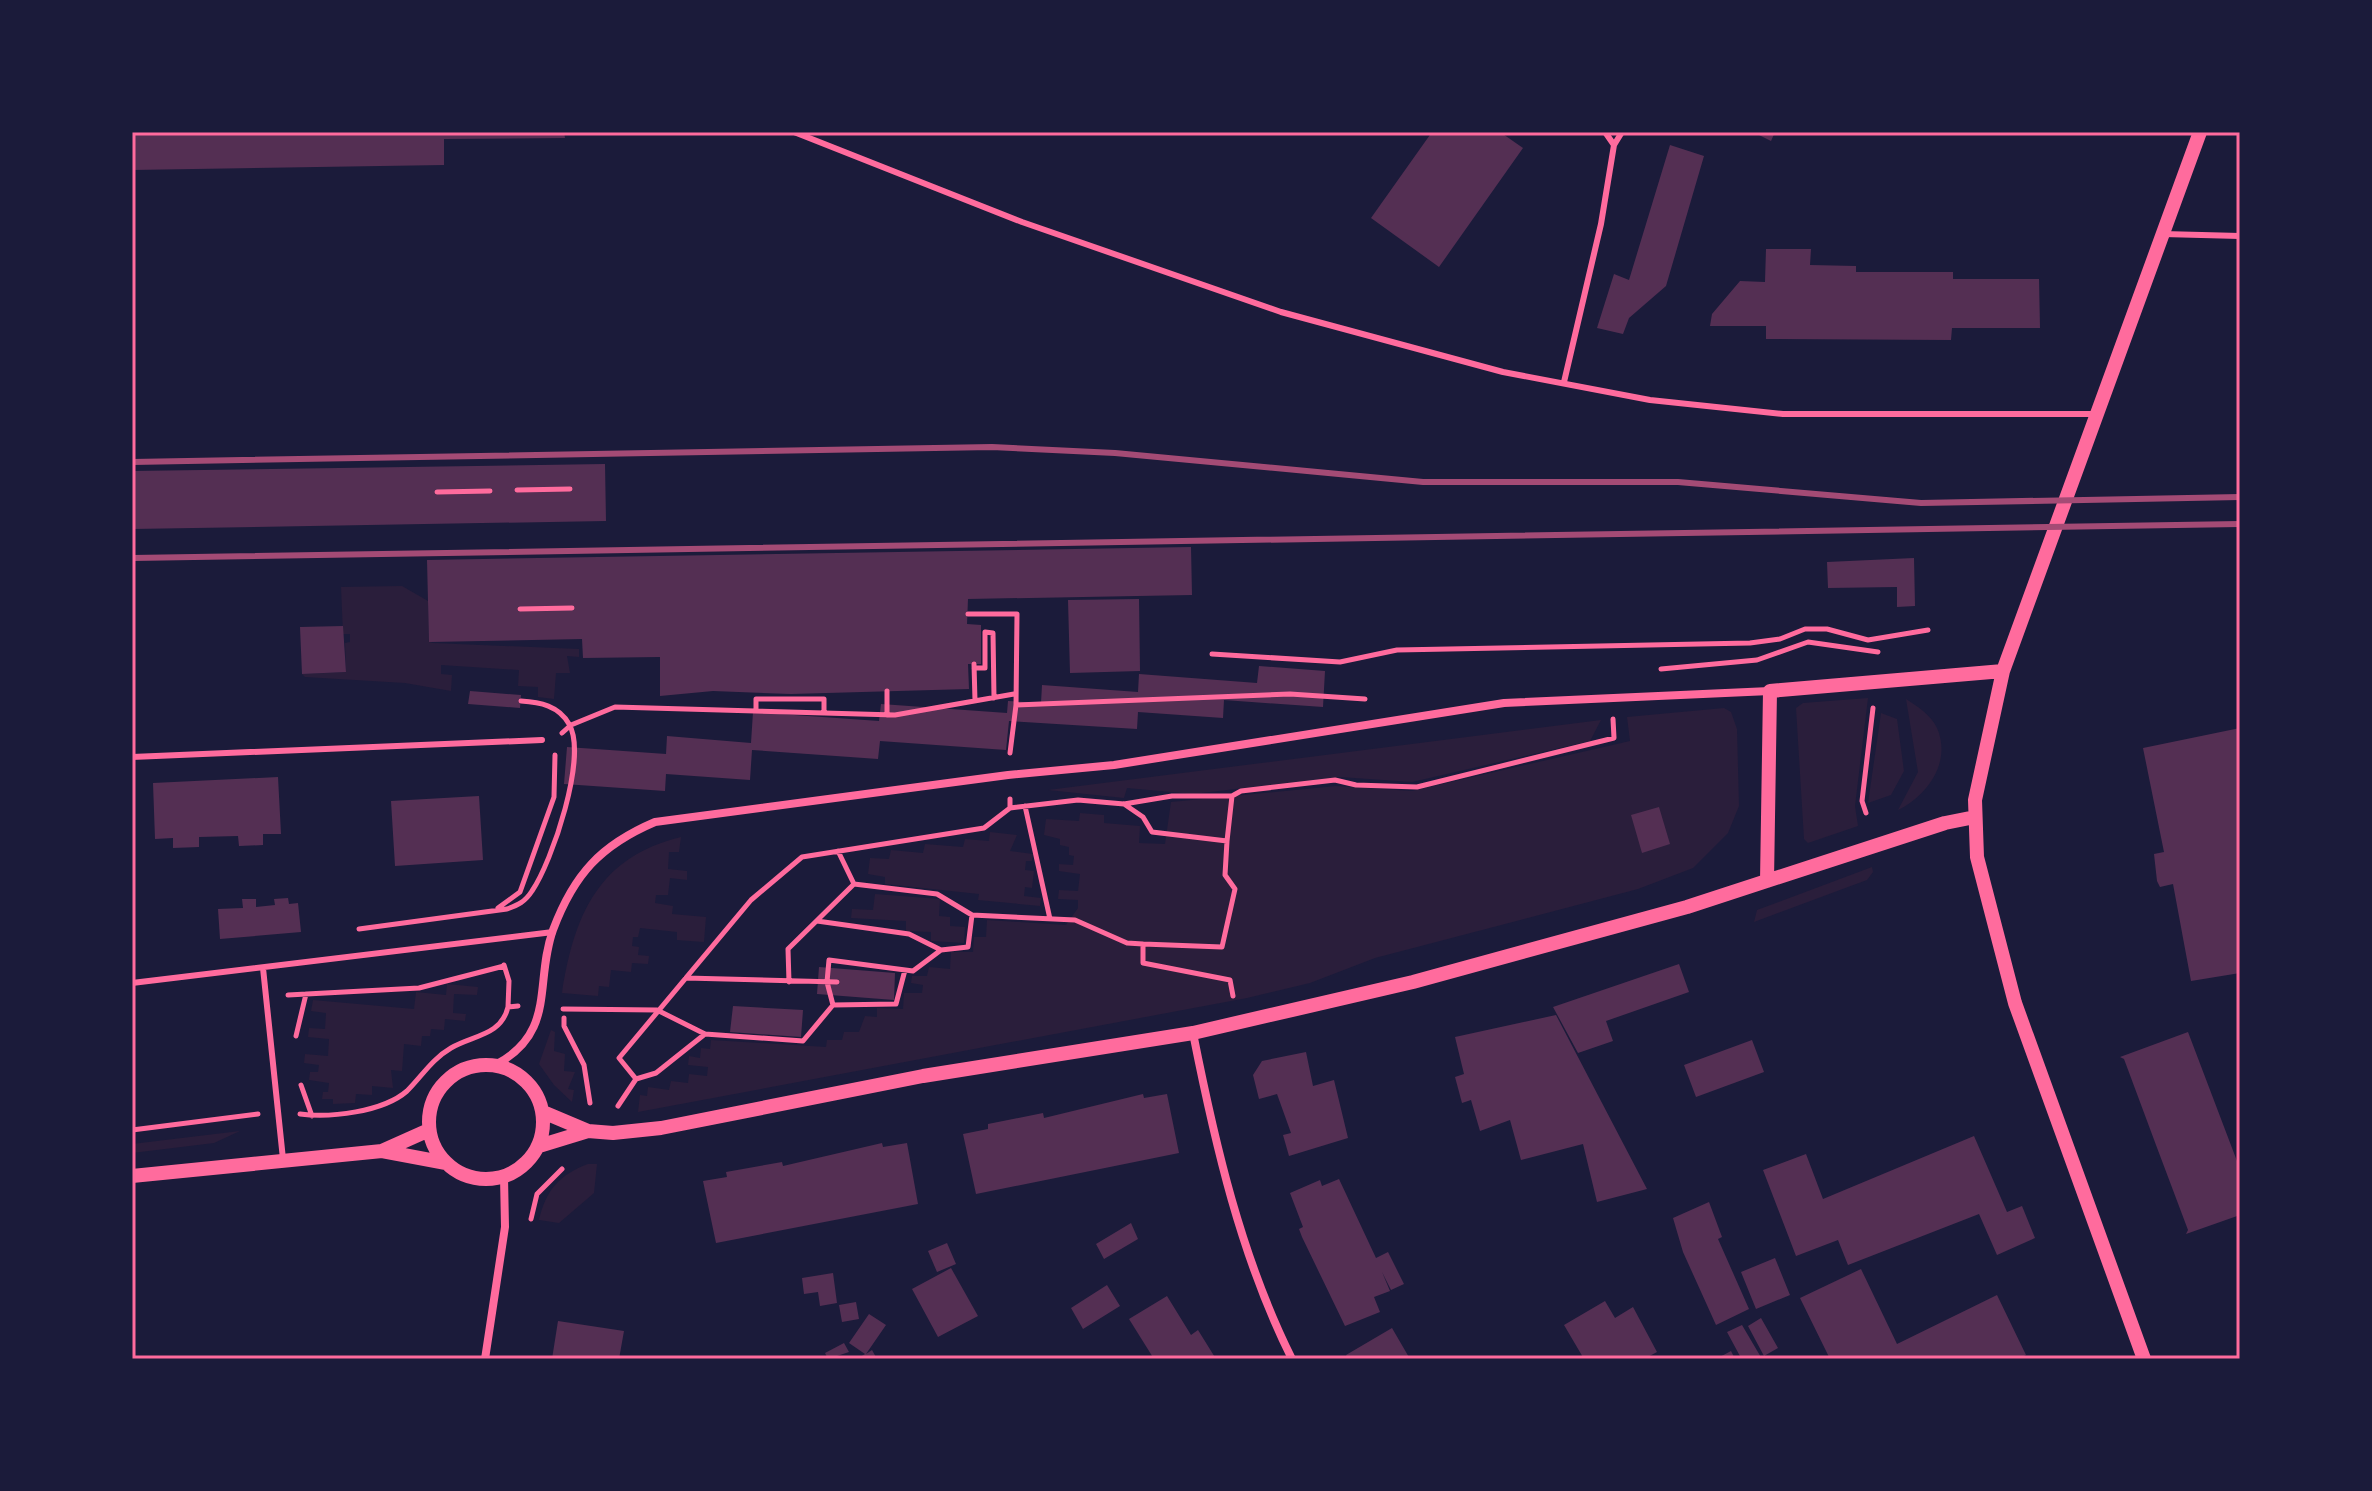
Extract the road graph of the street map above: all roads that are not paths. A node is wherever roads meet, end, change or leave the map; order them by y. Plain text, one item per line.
1 (794, 132) edge
2 (1605, 132) edge
3 (1622, 132) edge
4 (2200, 132) edge
5 (1614, 145) junction
6 (2163, 234) junction
7 (2240, 236) edge
8 (1564, 382) junction
9 (2095, 414) junction
10 (2003, 671) junction
11 (1770, 691) junction
12 (542, 740) road end
13 (132, 757) edge
14 (1975, 817) junction
15 (1767, 881) junction
16 (553, 932) junction
17 (263, 968) junction
18 (132, 983) edge
19 (1193, 1033) junction
20 (495, 1065) junction
21 (543, 1112) junction
22 (429, 1130) junction
23 (588, 1131) junction
24 (539, 1146) junction
25 (382, 1151) junction
26 (283, 1161) junction
27 (446, 1163) junction
28 (132, 1176) edge
29 (504, 1177) junction
30 (485, 1359) edge
31 (1292, 1359) edge
32 (2144, 1359) edge

1 - 8 lane
2 - 5 lane
3 - 5 lane
4 - 6 street
5 - 8 lane
6 - 7 lane
6 - 9 street
8 - 9 lane
9 - 10 street
10 - 11 street
10 - 14 street
11 - 15 street
11 - 16 street
12 - 13 lane
14 - 15 street
14 - 32 street
15 - 19 street
16 - 17 lane
16 - 20 street
17 - 18 lane
17 - 26 lane
19 - 23 street
19 - 31 street
20 - 21 street
20 - 22 street
21 - 23 street
21 - 24 street
22 - 25 street
22 - 27 street
23 - 24 street
24 - 29 street
25 - 26 street
25 - 27 street
26 - 28 street
27 - 29 street
29 - 30 street

